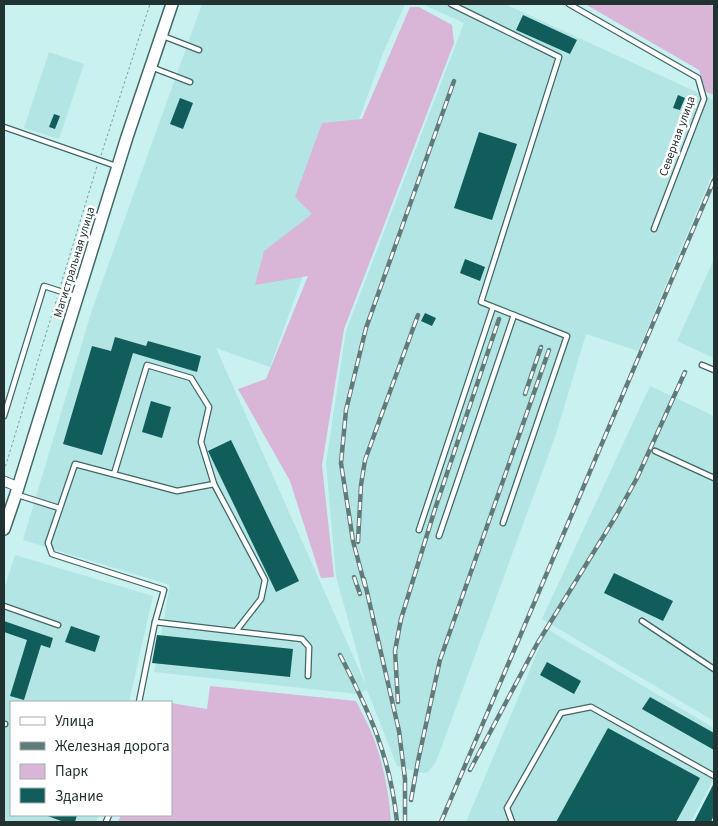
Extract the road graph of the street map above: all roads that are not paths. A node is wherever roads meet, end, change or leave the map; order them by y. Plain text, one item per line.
1 (172, 4) edge
2 (451, 4) edge
3 (568, 4) edge
4 (161, 36) junction
5 (199, 50) dead end
6 (150, 66) junction
7 (190, 82) dead end
8 (4, 127) edge
9 (117, 167) junction
10 (654, 229) dead end
11 (78, 297) junction
12 (493, 307) junction
13 (514, 315) junction
14 (702, 365) dead end
15 (714, 370) edge
16 (4, 416) edge
17 (655, 451) dead end
18 (114, 474) junction
19 (714, 478) edge
20 (4, 482) edge
21 (214, 484) junction
22 (17, 490) junction
23 (59, 508) junction
24 (503, 523) dead end
25 (4, 528) edge
26 (419, 530) dead end
27 (439, 536) dead end
28 (4, 606) edge
29 (642, 621) dead end
30 (155, 622) junction
31 (58, 625) dead end
32 (236, 631) junction
33 (714, 669) edge
34 (308, 676) dead end
35 (139, 701) edge
36 (714, 776) edge
37 (512, 822) edge

1 - 4 street, Магистральная улица
2 - 12 lane
3 - 10 lane, Северная улица
4 - 5 lane
4 - 6 street, Магистральная улица
6 - 7 lane
6 - 9 street, Магистральная улица
8 - 9 lane
9 - 11 street, Магистральная улица
11 - 16 lane
11 - 22 street, Магистральная улица
12 - 13 lane
12 - 26 lane
13 - 24 lane
13 - 27 lane
14 - 15 lane
17 - 19 lane
18 - 21 lane
18 - 21 lane
18 - 23 lane
20 - 22 street
21 - 32 lane
22 - 23 lane
22 - 25 street, Магистральная улица
23 - 30 lane
28 - 31 lane
29 - 33 lane
30 - 32 lane
30 - 35 lane
32 - 34 lane
36 - 37 lane

